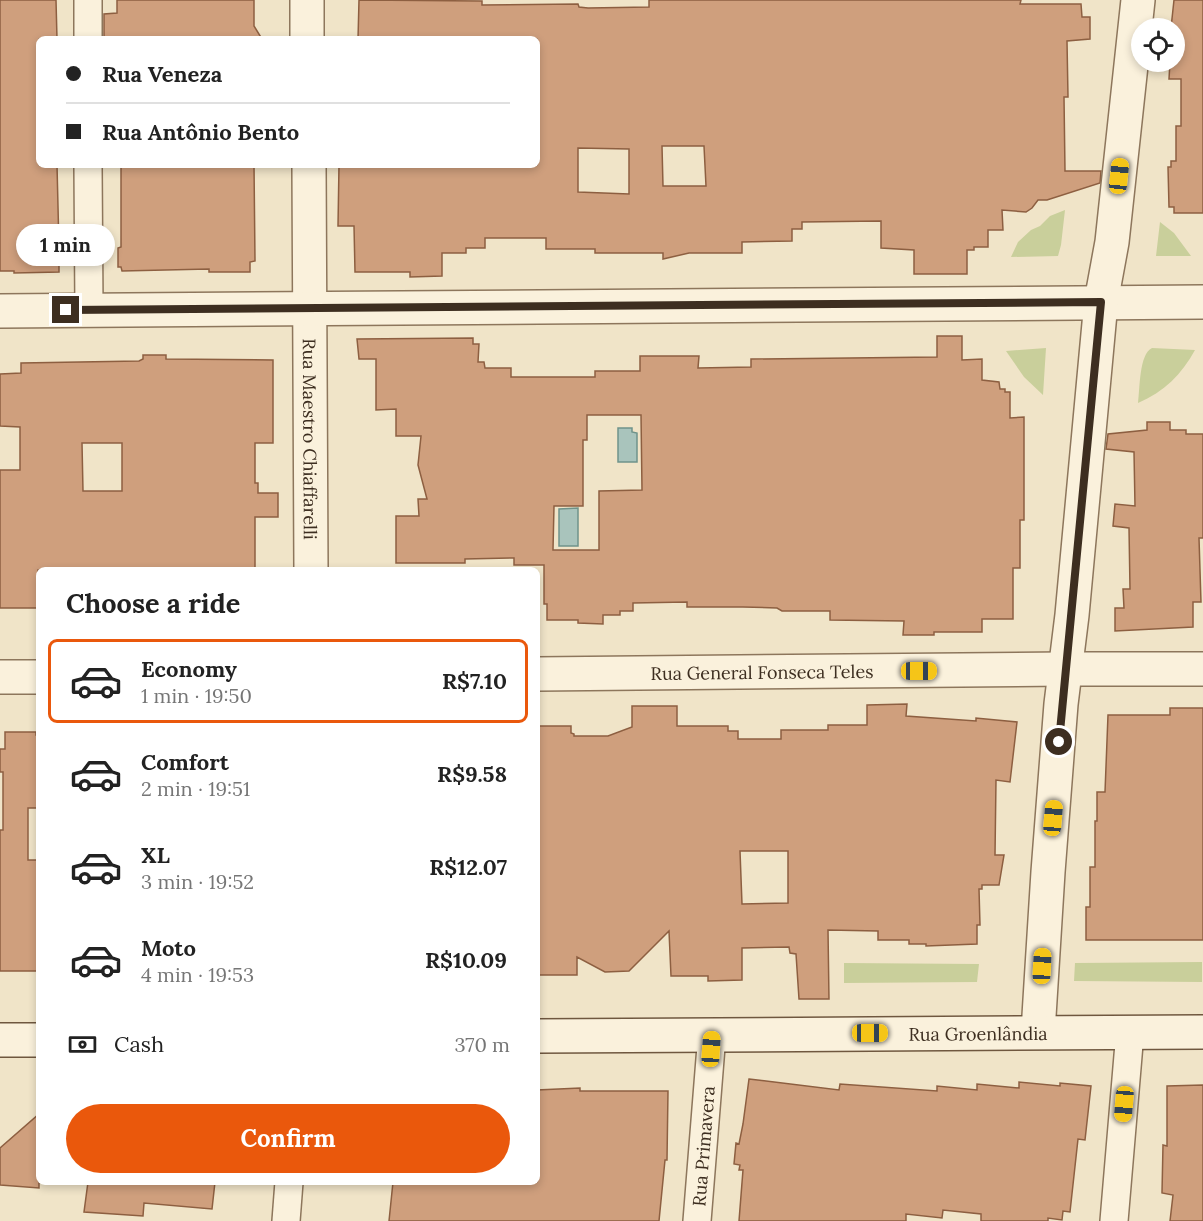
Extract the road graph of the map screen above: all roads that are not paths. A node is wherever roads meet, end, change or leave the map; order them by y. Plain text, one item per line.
1 (88, 0) edge
2 (307, 0) edge
3 (1138, 0) edge
4 (88, 36) edge
5 (308, 36) edge
6 (88, 168) edge
7 (309, 168) edge
8 (1101, 302) junction
9 (1203, 302) edge
10 (311, 308) junction
11 (89, 310) junction
12 (0, 311) edge
13 (311, 567) edge
14 (1065, 669) junction
15 (1203, 669) edge
16 (540, 674) edge
17 (0, 677) edge
18 (36, 677) edge
19 (1038, 1032) junction
20 (1130, 1032) junction
21 (1203, 1032) edge
22 (712, 1034) junction
23 (540, 1036) edge
24 (0, 1040) edge
25 (36, 1040) edge
26 (289, 1185) edge
27 (286, 1221) edge
28 (697, 1221) edge
29 (1114, 1221) edge

1 - 4 street
2 - 5 street
3 - 8 street
6 - 11 street
7 - 10 street, Rua Maestro Chiaffarelli
8 - 9 street
8 - 10 street
8 - 14 street
10 - 11 street
10 - 13 street, Rua Maestro Chiaffarelli
11 - 12 street
14 - 15 street, Rua General Fonseca Teles
14 - 16 street, Rua General Fonseca Teles
14 - 19 street
17 - 18 street
19 - 20 street, Rua Groenlândia
19 - 22 street, Rua Groenlândia
20 - 21 street, Rua Groenlândia
20 - 29 street
22 - 23 street, Rua Groenlândia
22 - 28 street, Rua Primavera
24 - 25 street
26 - 27 street

